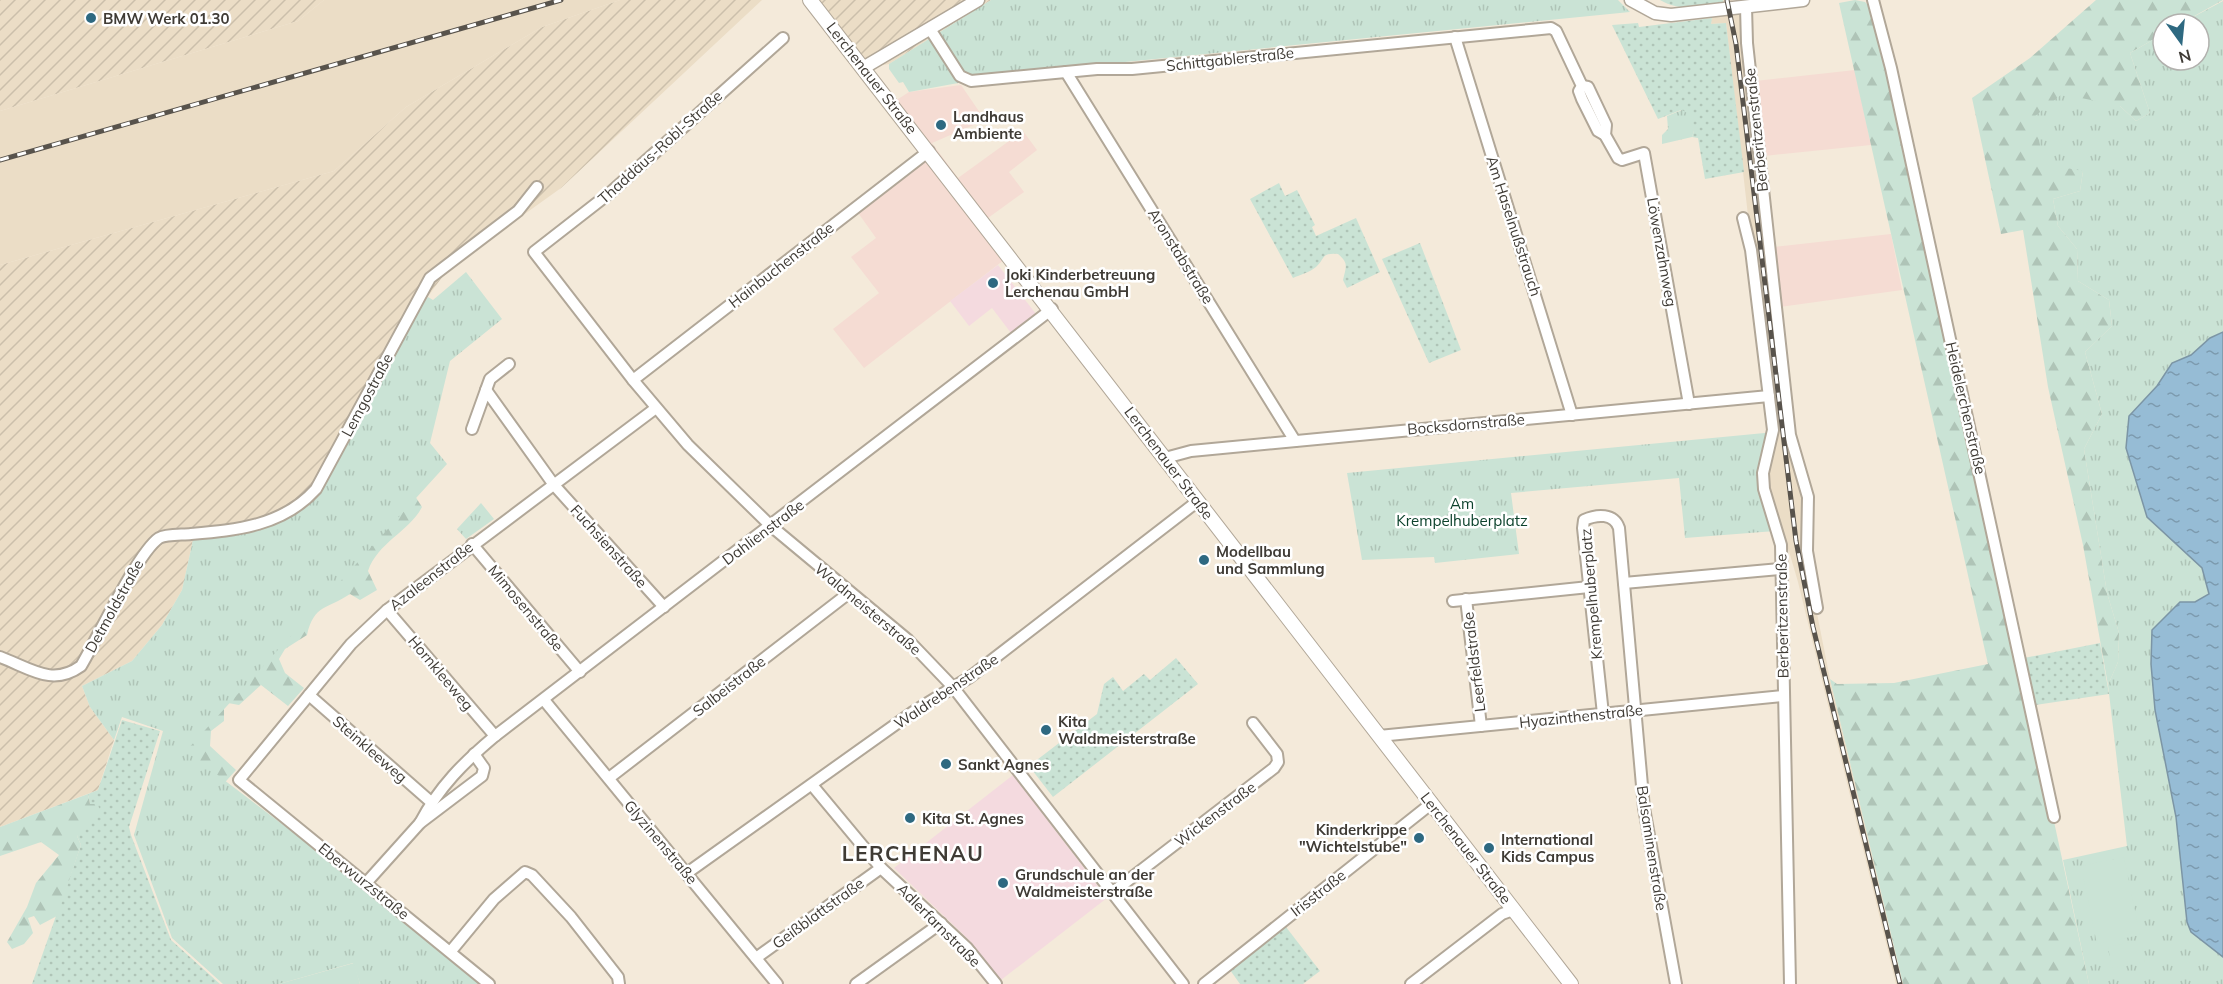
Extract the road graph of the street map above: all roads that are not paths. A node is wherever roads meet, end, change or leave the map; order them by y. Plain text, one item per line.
1 (810, 0) edge
2 (978, 0) edge
3 (1631, 0) edge
4 (1803, 0) edge
5 (1873, 0) edge
6 (1746, 7) junction
7 (930, 29) junction
8 (1556, 32) joint
9 (1455, 37) junction
10 (783, 38) dead end
11 (863, 68) junction
12 (1066, 72) junction
13 (929, 151) junction
14 (537, 187) dead end
15 (1743, 218) dead end
16 (534, 252) joint
17 (1052, 309) junction
18 (509, 364) dead end
19 (633, 380) junction
20 (486, 390) junction
21 (1769, 396) junction
22 (1689, 404) junction
23 (656, 408) junction
24 (1572, 415) junction
25 (472, 429) dead end
26 (1295, 441) junction
27 (1166, 458) junction
28 (554, 485) junction
29 (1198, 501) junction
30 (771, 526) junction
31 (160, 537) joint
32 (472, 544) junction
33 (1780, 569) junction
34 (1624, 584) junction
35 (1589, 587) junction
36 (849, 593) junction
37 (1466, 599) junction
38 (1453, 601) dead end
39 (664, 607) junction
40 (1817, 608) dead end
41 (387, 610) junction
42 (0, 657) edge
43 (580, 672) junction
44 (953, 687) junction
45 (309, 695) junction
46 (1782, 696) junction
47 (544, 700) junction
48 (1636, 710) junction
49 (1603, 714) junction
50 (1253, 723) dead end
51 (1481, 726) junction
52 (495, 736) junction
53 (1379, 736) junction
54 (474, 754) junction
55 (609, 778) junction
56 (239, 780) joint
57 (812, 785) junction
58 (431, 802) junction
59 (1432, 804) junction
60 (2054, 817) dead end
61 (420, 823) junction
62 (881, 868) junction
63 (687, 873) junction
64 (367, 882) junction
65 (1113, 892) junction
66 (1513, 910) junction
67 (941, 923) junction
68 (451, 951) junction
69 (756, 958) junction
70 (489, 984) edge
71 (619, 984) edge
72 (777, 984) edge
73 (856, 984) edge
74 (996, 984) edge
75 (1183, 984) edge
76 (1204, 984) edge
77 (1411, 984) edge
78 (1571, 984) edge
79 (1676, 984) edge
80 (1790, 984) edge

1 - 11 main road, Lerchenauer Straße
2 - 7 street
3 - 6 street
4 - 6 street
5 - 60 street, Heidelerchenstraße
6 - 40 street, Berberitzenstraße
7 - 11 street
7 - 12 street, Schittgablerstraße
8 - 9 street, Schittgablerstraße
8 - 22 street, Löwenzahnweg
9 - 12 street, Schittgablerstraße
9 - 24 street, Am Haselnußstrauch
10 - 16 street, Thaddäus-Robl-Straße
11 - 13 main road, Lerchenauer Straße
12 - 26 street, Aronstabstraße
13 - 17 main road, Lerchenauer Straße
13 - 19 street, Hainbuchenstraße
14 - 31 street, Lemgostraße
15 - 21 street, Berberitzenstraße
16 - 19 street, Waldmeisterstraße
17 - 27 main road, Lerchenauer Straße
17 - 30 street, Dahlienstraße
18 - 20 street
19 - 23 street, Waldmeisterstraße
20 - 25 street
20 - 28 street, Fuchsienstraße
21 - 22 street, Bocksdornstraße
21 - 33 street, Berberitzenstraße
22 - 24 street, Bocksdornstraße
23 - 28 street, Azaleenstraße
23 - 30 street, Waldmeisterstraße
24 - 26 street, Bocksdornstraße
26 - 27 street, Bocksdornstraße
27 - 29 main road, Lerchenauer Straße
28 - 32 street, Azaleenstraße
28 - 39 street, Fuchsienstraße
29 - 44 street, Waldrebenstraße
29 - 53 main road, Lerchenauer Straße
30 - 36 street, Waldmeisterstraße
30 - 39 street, Dahlienstraße
31 - 42 street, Detmoldstraße
32 - 41 street, Azaleenstraße
32 - 43 street, Mimosenstraße
33 - 34 street
33 - 46 street, Berberitzenstraße
34 - 35 street, Krempelhuberplatz
34 - 48 street, Krempelhuberplatz
35 - 37 street
35 - 49 street, Krempelhuberplatz
36 - 44 street, Waldmeisterstraße
36 - 55 street, Salbeistraße
37 - 38 street
37 - 51 street, Leerfeldstraße
39 - 43 street, Dahlienstraße
41 - 45 street, Azaleenstraße
41 - 52 street, Hornkleeweg
43 - 47 street, Dahlienstraße
44 - 57 street, Waldrebenstraße
44 - 65 street, Waldmeisterstraße
45 - 56 street, Azaleenstraße
45 - 58 street, Steinkleeweg
46 - 48 street, Hyazinthenstraße
46 - 80 street, Berberitzenstraße
47 - 52 street, Dahlienstraße
47 - 55 street, Glyzinenstraße
48 - 49 street, Hyazinthenstraße
48 - 79 street, Balsaminenstraße
49 - 51 street, Hyazinthenstraße
50 - 65 street, Wickenstraße
51 - 53 street, Hyazinthenstraße
52 - 54 street, Dahlienstraße
53 - 59 main road, Lerchenauer Straße
54 - 58 street, Dahlienstraße
54 - 61 street, Dahlienstraße
55 - 63 street, Glyzinenstraße
56 - 64 street, Eberwurzstraße
57 - 62 street, Adlerfarnstraße
57 - 63 street, Waldrebenstraße
58 - 61 street, Dahlienstraße
59 - 66 main road, Lerchenauer Straße
59 - 76 street, Irisstraße
61 - 64 street, Dahlienstraße
62 - 67 street, Adlerfarnstraße
62 - 69 street, Geißblattstraße
63 - 69 street, Glyzinenstraße
64 - 68 street, Eberwurzstraße
65 - 75 street, Waldmeisterstraße
66 - 77 street
66 - 78 main road, Lerchenauer Straße
67 - 73 street
67 - 74 street, Adlerfarnstraße
68 - 70 street, Eberwurzstraße
68 - 71 street
69 - 72 street, Glyzinenstraße

